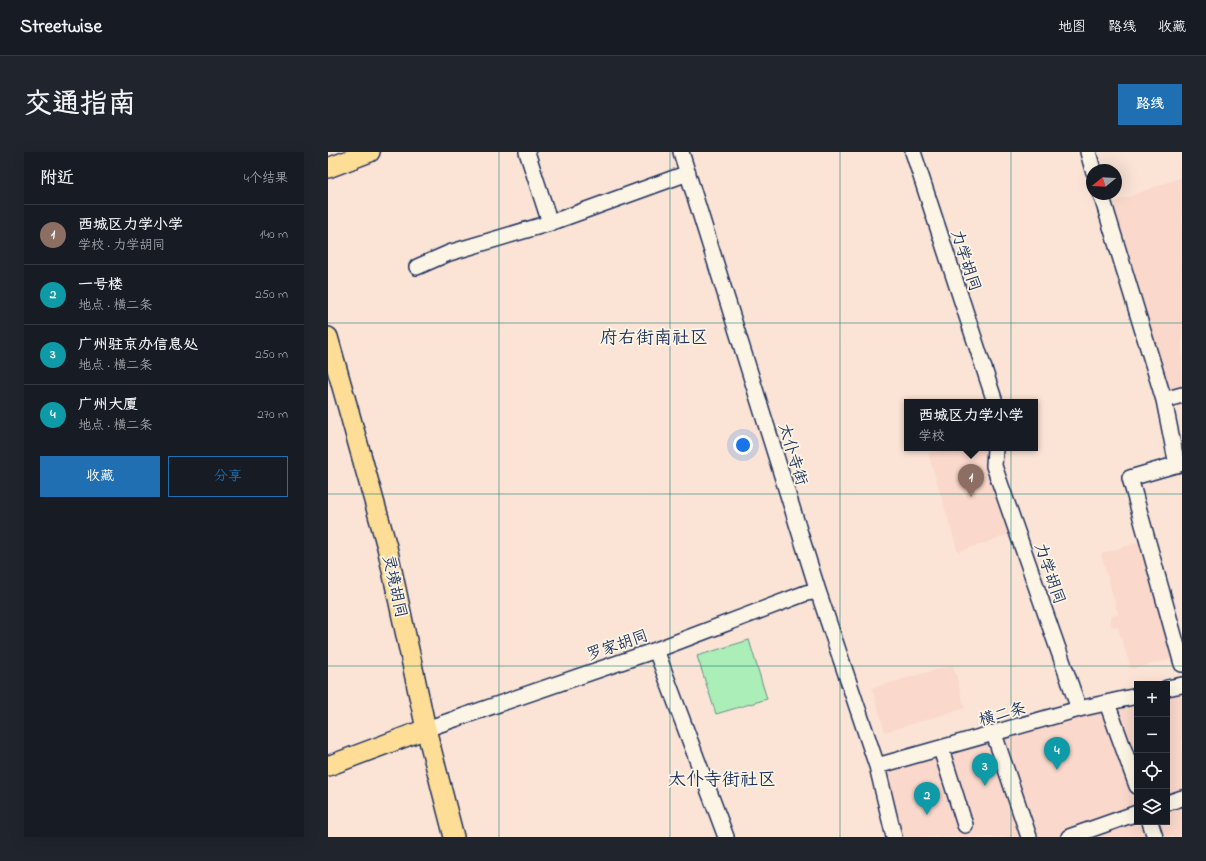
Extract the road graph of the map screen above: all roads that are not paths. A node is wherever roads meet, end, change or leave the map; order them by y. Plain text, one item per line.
1 (370, 152) edge
2 (526, 152) edge
3 (681, 152) edge
4 (1088, 152) edge
5 (917, 153) edge
6 (1091, 164) edge
7 (328, 168) edge
8 (688, 173) junction
9 (1103, 200) edge
10 (550, 223) junction
11 (417, 267) dead end
12 (328, 337) edge
13 (1182, 395) edge
14 (994, 399) edge
15 (1164, 400) junction
16 (995, 451) edge
17 (1180, 464) edge
18 (818, 591) junction
19 (656, 650) junction
20 (1182, 664) edge
21 (1182, 684) edge
22 (1170, 687) edge
23 (1134, 697) edge
24 (1107, 704) junction
25 (1079, 709) junction
26 (426, 729) junction
27 (994, 734) junction
28 (941, 749) junction
29 (328, 766) edge
30 (877, 766) junction
31 (1134, 778) edge
32 (1182, 798) edge
33 (1170, 802) edge
34 (1134, 814) edge
35 (966, 825) dead end
36 (1151, 825) edge
37 (454, 837) edge
38 (726, 837) edge
39 (894, 837) edge
40 (1029, 837) edge
41 (1069, 837) edge
42 (1155, 837) edge

1 - 7 main road
2 - 10 street
3 - 8 street, 太仆寺街
4 - 6 street
5 - 14 street, 力学胡同
8 - 10 street
8 - 18 street, 太仆寺街
9 - 15 street
10 - 11 street
12 - 26 main road, 灵境胡同
13 - 15 street
15 - 17 street
16 - 25 street, 力学胡同
17 - 20 street
18 - 19 street, 罗家胡同
18 - 30 street, 太仆寺街
19 - 26 street, 罗家胡同
19 - 38 street
21 - 22 street
23 - 24 street, 横二条
24 - 25 street, 横二条
24 - 31 street
25 - 27 street, 横二条
26 - 29 main road
26 - 37 main road, 灵境胡同
27 - 28 street, 横二条
27 - 40 street
28 - 30 street, 横二条
28 - 35 street
30 - 39 street, 太仆寺街
32 - 33 street
34 - 41 street
36 - 42 street

